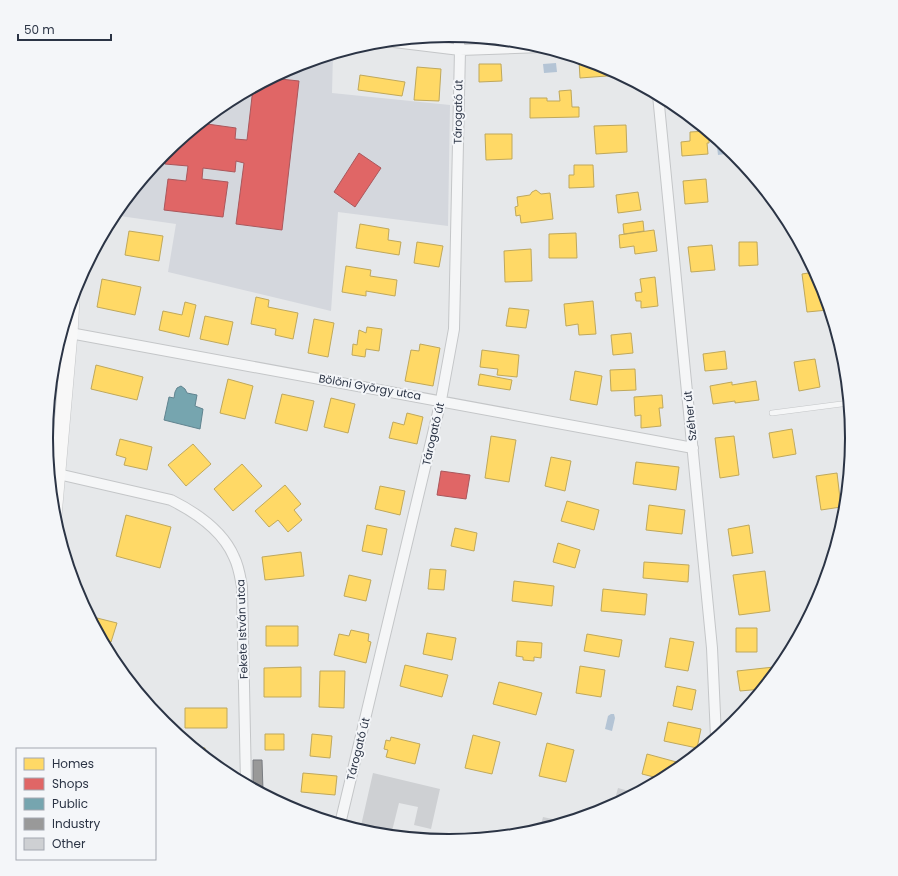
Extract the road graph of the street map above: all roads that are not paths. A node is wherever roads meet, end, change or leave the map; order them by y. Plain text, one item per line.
1 (459, 42) edge
2 (410, 44) edge
3 (516, 48) edge
4 (460, 50) junction
5 (659, 102) edge
6 (71, 321) edge
7 (70, 333) junction
8 (442, 400) junction
9 (843, 404) edge
10 (772, 413) dead end
11 (693, 448) junction
12 (58, 474) junction
13 (56, 492) edge
14 (716, 731) edge
15 (246, 778) edge
16 (341, 819) edge

1 - 4 street, Tárogató út
2 - 4 street
3 - 4 street
4 - 8 street, Tárogató út
5 - 11 street, Széher út
6 - 7 main road
7 - 8 street, Bölöni György utca
7 - 12 main road
8 - 11 street, Bölöni György utca
8 - 16 street, Tárogató út
9 - 10 lane
11 - 14 street, Széher út
12 - 13 main road
12 - 15 street, Fekete István utca

